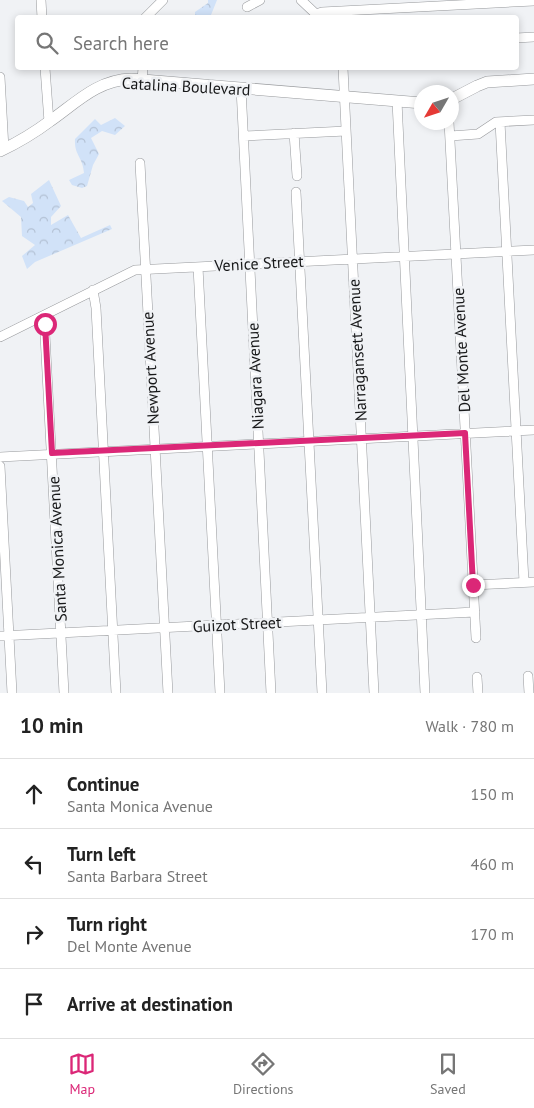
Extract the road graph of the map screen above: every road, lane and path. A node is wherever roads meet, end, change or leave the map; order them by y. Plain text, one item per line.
1 (41, 0) edge
2 (163, 0) edge
3 (260, 0) edge
4 (301, 0) edge
5 (534, 1) edge
6 (481, 2) edge
7 (247, 7) dead end
8 (42, 15) edge
9 (148, 15) edge
10 (317, 15) edge
11 (319, 15) edge
12 (534, 37) edge
13 (519, 38) edge
14 (45, 70) edge
15 (144, 70) edge
16 (343, 70) edge
17 (0, 77) edge
18 (534, 79) edge
19 (142, 80) junction
20 (241, 88) junction
21 (345, 96) junction
22 (459, 96) edge
23 (397, 101) junction
24 (414, 102) edge
25 (534, 120) edge
26 (49, 122) junction
27 (500, 122) junction
28 (450, 130) edge
29 (346, 131) junction
30 (294, 133) junction
31 (244, 136) junction
32 (450, 136) junction
33 (2, 150) edge
34 (140, 164) dead end
35 (297, 176) dead end
36 (296, 192) dead end
37 (534, 250) edge
38 (507, 252) junction
39 (456, 255) junction
40 (404, 256) junction
41 (352, 259) junction
42 (300, 261) junction
43 (249, 264) junction
44 (198, 267) junction
45 (146, 269) junction
46 (93, 290) junction
47 (44, 316) junction
48 (0, 337) edge
49 (534, 430) edge
50 (516, 431) junction
51 (465, 433) junction
52 (414, 435) junction
53 (361, 438) junction
54 (310, 440) junction
55 (258, 444) junction
56 (206, 446) junction
57 (154, 449) junction
58 (103, 451) junction
59 (52, 453) junction
60 (0, 456) edge
61 (0, 466) edge
62 (529, 582) edge
63 (473, 585) junction
64 (475, 612) junction
65 (422, 614) junction
66 (370, 617) junction
67 (318, 620) junction
68 (268, 623) junction
69 (216, 626) junction
70 (164, 628) junction
71 (113, 631) junction
72 (61, 633) junction
73 (5, 636) edge
74 (476, 638) dead end
75 (528, 676) dead end
76 (477, 677) dead end
77 (12, 693) edge
78 (64, 693) edge
79 (116, 693) edge
80 (168, 693) edge
81 (220, 693) edge
82 (271, 693) edge
83 (322, 693) edge
84 (374, 693) edge
85 (425, 693) edge
86 (478, 693) edge
87 (529, 693) edge

1 - 8 street
2 - 9 street
3 - 7 street
4 - 10 street
5 - 6 street
6 - 11 street
12 - 13 street
14 - 26 street
15 - 19 street
16 - 21 street, Narragansett Avenue
17 - 33 street
18 - 22 main road
19 - 20 main road, Catalina Boulevard
19 - 26 main road, Catalina Boulevard
20 - 21 main road, Catalina Boulevard
20 - 31 street, Niagara Avenue
21 - 23 main road, Catalina Boulevard
21 - 29 street, Narragansett Avenue
23 - 24 main road, Catalina Boulevard
23 - 40 street
25 - 27 street
26 - 33 main road, Catalina Boulevard
27 - 32 street
27 - 38 street
28 - 32 street, Del Monte Avenue
29 - 30 street
29 - 41 street, Narragansett Avenue
30 - 31 street
30 - 35 street
31 - 43 street, Niagara Avenue
32 - 39 street, Del Monte Avenue
34 - 45 street, Newport Avenue
36 - 42 street
37 - 38 street, Venice Street
38 - 39 street, Venice Street
38 - 50 street
39 - 40 street, Venice Street
39 - 51 street, Del Monte Avenue
40 - 41 street, Venice Street
40 - 52 street
41 - 42 street, Venice Street
41 - 53 street, Narragansett Avenue
42 - 43 street, Venice Street
42 - 54 street
43 - 44 street, Venice Street
43 - 55 street, Niagara Avenue
44 - 45 street, Venice Street
44 - 56 street
45 - 46 street, Venice Street
45 - 57 street, Newport Avenue
46 - 47 street, Venice Street
46 - 58 street
47 - 48 street, Venice Street
47 - 59 street, Santa Monica Avenue
49 - 50 street
50 - 51 street
50 - 62 street
51 - 52 street
51 - 63 street, Del Monte Avenue
52 - 53 street
52 - 65 street
53 - 54 street
53 - 66 street, Narragansett Avenue
54 - 55 street
54 - 67 street
55 - 56 street
55 - 68 street, Niagara Avenue
56 - 57 street
56 - 69 street
57 - 58 street
57 - 70 street, Newport Avenue
58 - 59 street
58 - 71 street
59 - 60 street
59 - 72 street, Santa Monica Avenue
61 - 73 street
62 - 63 street
63 - 64 street, Del Monte Avenue
64 - 65 street, Guizot Street
64 - 74 street, Del Monte Avenue
65 - 66 street, Guizot Street
65 - 85 street
66 - 67 street, Guizot Street
66 - 84 street, Narragansett Avenue
67 - 68 street, Guizot Street
67 - 83 street
68 - 69 street, Guizot Street
68 - 82 street, Niagara Avenue
69 - 70 street, Guizot Street
69 - 81 street
70 - 71 street, Guizot Street
70 - 80 street, Newport Avenue
71 - 72 street, Guizot Street
71 - 79 street
72 - 73 street, Guizot Street
72 - 78 street, Santa Monica Avenue
73 - 77 street
75 - 87 street
76 - 86 street

